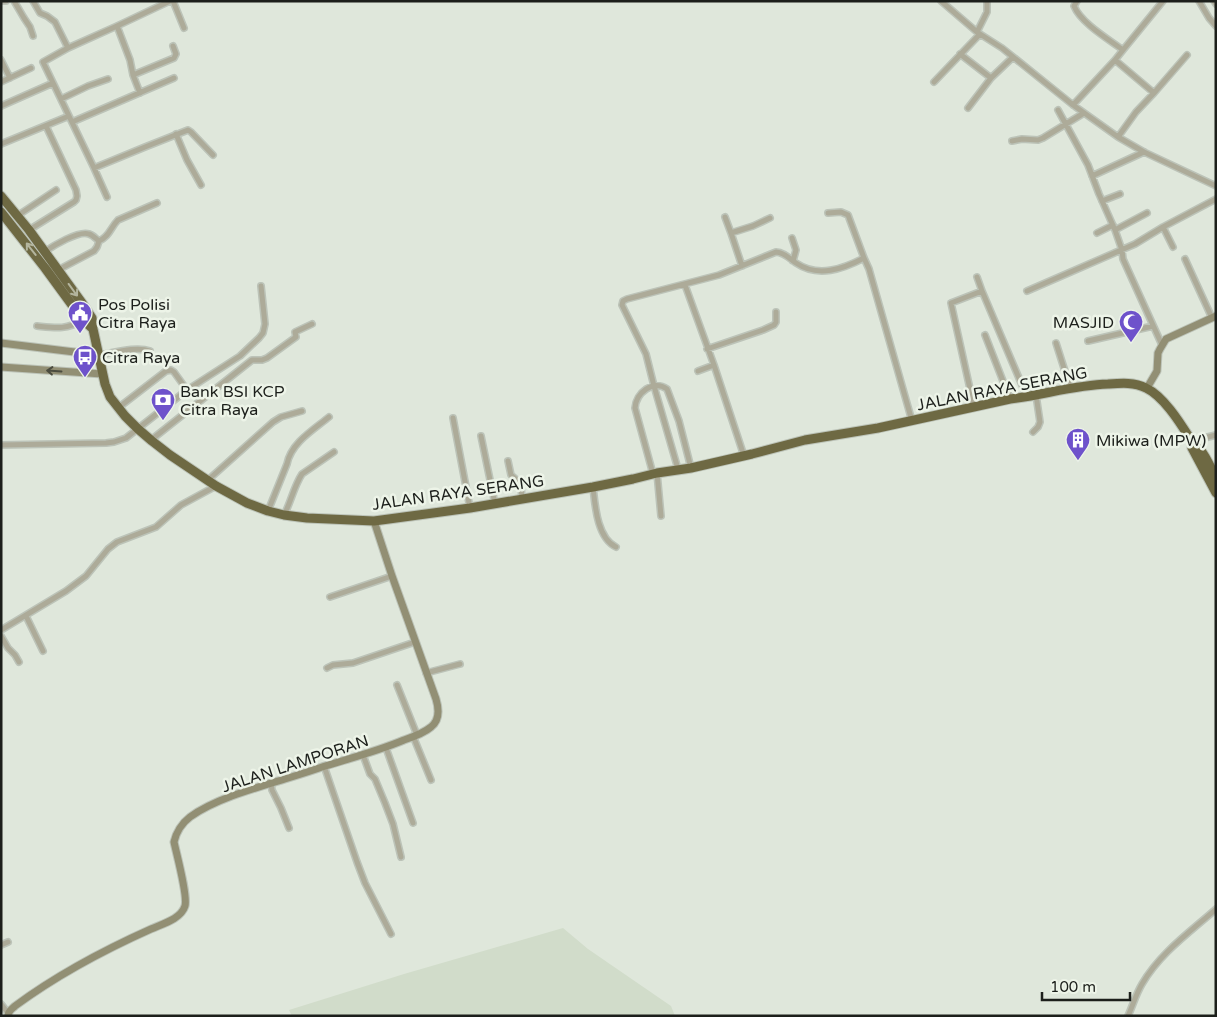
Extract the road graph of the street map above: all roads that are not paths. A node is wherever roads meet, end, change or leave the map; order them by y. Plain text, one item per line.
1 (2, 1) edge
2 (6, 1) edge
3 (14, 1) edge
4 (33, 1) edge
5 (171, 1) edge
6 (941, 1) edge
7 (987, 1) edge
8 (1078, 1) edge
9 (1163, 1) edge
10 (1199, 1) edge
11 (161, 3) edge
12 (117, 26) junction
13 (1216, 26) edge
14 (184, 28) dead end
15 (979, 33) junction
16 (33, 36) dead end
17 (173, 46) dead end
18 (68, 48) junction
19 (1123, 50) junction
20 (960, 54) junction
21 (1188, 56) dead end
22 (1013, 57) junction
23 (1, 60) edge
24 (1115, 60) junction
25 (31, 68) dead end
26 (133, 74) junction
27 (10, 78) junction
28 (174, 78) dead end
29 (991, 78) junction
30 (108, 79) dead end
31 (1, 82) edge
32 (53, 82) junction
33 (934, 82) dead end
34 (140, 93) junction
35 (1154, 93) junction
36 (61, 99) junction
37 (1073, 105) junction
38 (1, 106) edge
39 (968, 108) dead end
40 (1058, 110) dead end
41 (1084, 113) junction
42 (69, 116) junction
43 (72, 122) junction
44 (1066, 124) junction
45 (46, 126) junction
46 (176, 134) junction
47 (1118, 137) junction
48 (1012, 141) dead end
49 (1, 144) edge
50 (1144, 152) junction
51 (213, 155) dead end
52 (94, 168) junction
53 (1092, 176) junction
54 (201, 184) dead end
55 (1216, 186) edge
56 (56, 190) dead end
57 (1120, 194) dead end
58 (1, 196) edge
59 (107, 197) dead end
60 (1216, 199) edge
61 (1102, 202) junction
62 (157, 203) dead end
63 (1, 212) edge
64 (828, 213) dead end
65 (1147, 213) dead end
66 (17, 216) junction
67 (725, 217) dead end
68 (770, 218) dead end
69 (1163, 227) junction
70 (1114, 228) junction
71 (28, 230) junction
72 (1097, 233) dead end
73 (731, 234) junction
74 (792, 238) dead end
75 (99, 241) junction
76 (1173, 247) dead end
77 (1122, 250) junction
78 (44, 252) junction
79 (864, 258) junction
80 (1185, 259) dead end
81 (793, 261) junction
82 (742, 266) junction
83 (58, 270) junction
84 (977, 277) dead end
85 (685, 285) junction
86 (261, 286) dead end
87 (982, 291) junction
88 (1028, 291) dead end
89 (776, 312) dead end
90 (1214, 317) edge
91 (84, 320) junction
92 (312, 324) dead end
93 (37, 326) dead end
94 (1153, 326) junction
95 (92, 329) junction
96 (985, 335) dead end
97 (1088, 341) dead end
98 (1, 342) edge
99 (1056, 343) dead end
100 (1162, 345) junction
101 (708, 349) junction
102 (150, 351) dead end
103 (99, 355) junction
104 (714, 365) junction
105 (1, 367) edge
106 (698, 371) dead end
107 (102, 374) junction
108 (654, 386) junction
109 (1070, 387) junction
110 (1147, 388) junction
111 (187, 390) junction
112 (1031, 396) junction
113 (1010, 399) junction
114 (974, 407) junction
115 (118, 408) junction
116 (302, 411) dead end
117 (329, 417) dead end
118 (453, 418) dead end
119 (912, 421) junction
120 (138, 430) junction
121 (1032, 432) dead end
122 (1216, 435) edge
123 (481, 436) dead end
124 (151, 440) junction
125 (1192, 441) junction
126 (1, 444) edge
127 (334, 452) dead end
128 (744, 456) junction
129 (508, 460) dead end
130 (690, 468) junction
131 (678, 470) junction
132 (655, 473) junction
133 (1216, 478) edge
134 (208, 480) junction
135 (216, 486) junction
136 (593, 487) junction
137 (1216, 493) edge
138 (522, 499) junction
139 (495, 504) junction
140 (470, 508) junction
141 (268, 511) junction
142 (284, 515) junction
143 (662, 516) dead end
144 (374, 521) junction
145 (616, 547) dead end
146 (392, 576) junction
147 (330, 597) dead end
148 (26, 616) junction
149 (1, 630) edge
150 (1, 636) edge
151 (415, 642) junction
152 (42, 651) dead end
153 (19, 662) dead end
154 (460, 664) dead end
155 (328, 668) dead end
156 (426, 673) junction
157 (398, 685) dead end
158 (415, 736) junction
159 (386, 748) junction
160 (364, 755) junction
161 (324, 766) junction
162 (431, 780) dead end
163 (271, 783) junction
164 (413, 823) dead end
165 (289, 828) dead end
166 (401, 857) dead end
167 (1216, 909) edge
168 (391, 934) dead end
169 (8, 942) dead end
170 (1, 945) edge
171 (1, 1004) edge
172 (8, 1014) edge
173 (1128, 1016) edge

1 - 2 street
3 - 16 street
4 - 18 street
5 - 11 street
5 - 14 street
6 - 15 street
7 - 15 street
8 - 19 street
9 - 19 street
10 - 13 street
11 - 12 street
12 - 18 street
12 - 26 street
15 - 20 street
15 - 22 street
17 - 26 street
18 - 32 street
19 - 24 street
20 - 29 street
20 - 33 street
21 - 35 street
22 - 29 street
22 - 37 street
23 - 27 street
24 - 35 street
24 - 37 street
25 - 27 street
26 - 34 street
27 - 31 street
28 - 34 street
29 - 39 street
30 - 36 street
32 - 36 street
32 - 38 street
34 - 43 street
35 - 47 street
36 - 42 street
37 - 41 street
40 - 44 street
41 - 44 street
41 - 47 street
42 - 43 street
42 - 45 street
43 - 52 street
44 - 48 street
44 - 53 street
45 - 49 street
45 - 71 street
46 - 51 street
46 - 52 street
46 - 54 street
47 - 50 street
50 - 53 street
50 - 55 street
52 - 59 street
53 - 61 street
56 - 66 street
57 - 61 street
58 - 66 highway, JALAN RAYA SERANG
60 - 69 street
61 - 70 street
62 - 75 street
91 -> 63 highway, JALAN RAYA SERANG
64 - 79 street, JALAN RAYA SERANG
65 - 70 street
66 - 71 highway, JALAN RAYA SERANG
67 - 73 street
68 - 73 street
69 - 76 street
69 - 77 street
70 - 72 street
70 - 77 street
71 - 78 highway, JALAN RAYA SERANG
73 - 82 street
74 - 81 street
75 - 78 street
75 - 83 street
77 - 88 street
77 - 94 street
78 - 83 highway, JALAN RAYA SERANG
79 - 81 street
79 - 119 street, JALAN RAYA SERANG
80 - 90 street
81 - 82 street
82 - 85 street
83 -> 95 highway, JALAN RAYA SERANG
84 - 87 street
85 - 101 street
85 - 108 street
86 - 111 street
87 - 112 street
87 - 114 street
89 - 101 street
90 - 100 street
91 - 93 street
91 - 95 highway, JALAN RAYA SERANG
92 - 124 street
94 - 97 street
94 - 100 street
95 - 103 highway, JALAN RAYA SERANG
96 - 113 street
98 - 103 street
99 - 109 street
100 - 110 street
101 - 104 street
102 - 103 street
103 - 107 highway, JALAN RAYA SERANG
104 - 106 street
104 - 128 street
107 -> 105 street
107 - 115 highway, JALAN RAYA SERANG
108 - 130 street
108 - 131 street
108 - 132 street
109 - 110 highway, JALAN RAYA SERANG
109 - 112 highway, JALAN RAYA SERANG
110 - 125 highway
111 - 115 street
111 - 120 street
112 - 113 highway, JALAN RAYA SERANG
112 - 121 street
113 - 114 highway, JALAN RAYA SERANG
114 - 119 highway, JALAN RAYA SERANG
115 - 120 highway, JALAN RAYA SERANG
116 - 134 street
117 - 141 street
118 - 140 street
119 - 128 highway, JALAN RAYA SERANG
120 - 124 highway, JALAN RAYA SERANG
120 - 126 street
122 - 125 street
123 - 139 street
124 - 134 highway, JALAN RAYA SERANG
125 - 133 highway
125 - 137 highway
127 - 142 street
128 - 130 highway, JALAN RAYA SERANG
129 - 138 street
130 - 131 highway, JALAN RAYA SERANG
131 - 132 highway, JALAN RAYA SERANG
132 - 136 highway, JALAN RAYA SERANG
132 - 143 street
134 - 135 highway, JALAN RAYA SERANG
135 - 141 highway, JALAN RAYA SERANG
135 - 148 street
136 - 138 highway, JALAN RAYA SERANG
136 - 145 street
138 - 139 highway, JALAN RAYA SERANG
139 - 140 highway, JALAN RAYA SERANG
140 - 144 highway, JALAN RAYA SERANG
141 - 142 highway, JALAN RAYA SERANG
142 - 144 highway, JALAN RAYA SERANG
144 - 146 street, JALAN LAMPORAN
146 - 147 street
146 - 151 street, JALAN LAMPORAN
148 - 149 street
148 - 152 street
150 - 153 street
151 - 155 street
151 - 156 street, JALAN LAMPORAN
154 - 156 street
156 - 158 street, JALAN LAMPORAN
157 - 158 street
158 - 159 street, JALAN LAMPORAN
158 - 162 street
159 - 160 street, JALAN LAMPORAN
159 - 164 street
160 - 161 street, JALAN LAMPORAN
160 - 166 street
161 - 163 street, JALAN LAMPORAN
161 - 168 street
163 - 165 street
163 - 172 street, JALAN LAMPORAN
167 - 173 street
169 - 170 street
171 - 172 street

